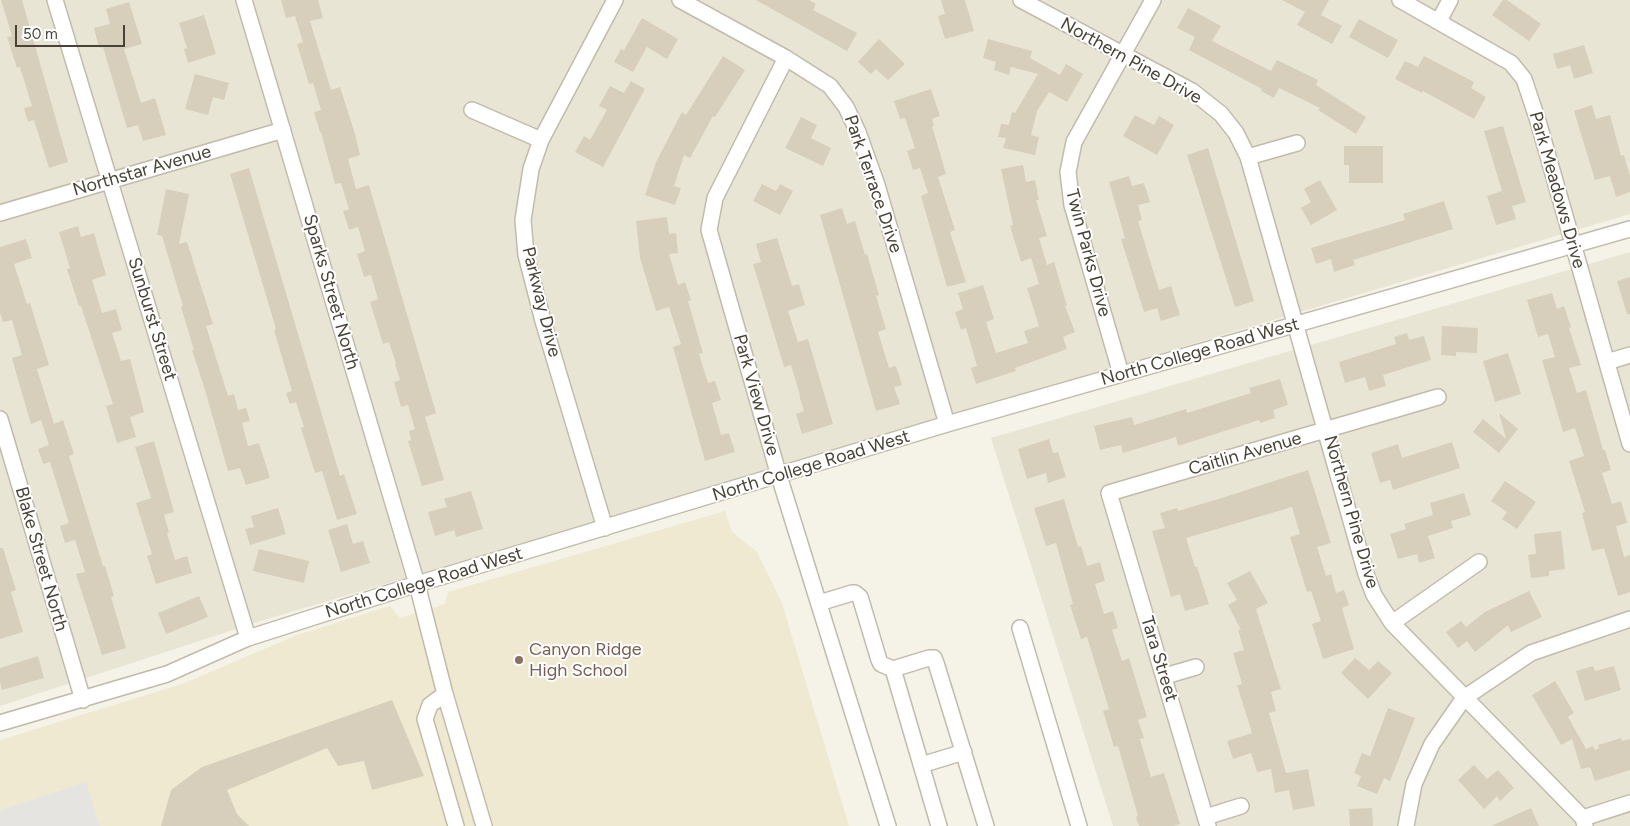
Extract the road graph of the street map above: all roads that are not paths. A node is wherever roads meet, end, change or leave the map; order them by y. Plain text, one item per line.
1 (55, 0) edge
2 (244, 0) edge
3 (615, 0) edge
4 (680, 0) edge
5 (1021, 0) edge
6 (1153, 0) edge
7 (1400, 0) edge
8 (1450, 0) edge
9 (1439, 21) junction
10 (1122, 55) junction
11 (786, 58) junction
12 (472, 110) dead end
13 (283, 130) junction
14 (541, 140) junction
15 (1297, 143) dead end
16 (1248, 157) junction
17 (110, 180) junction
18 (0, 212) edge
19 (1630, 229) edge
20 (1572, 246) junction
21 (1296, 326) junction
22 (1630, 355) edge
23 (1607, 362) junction
24 (1121, 374) junction
25 (1438, 397) dead end
26 (0, 419) edge
27 (947, 424) junction
28 (1326, 430) junction
29 (1630, 444) edge
30 (780, 476) junction
31 (1109, 494) joint
32 (605, 528) junction
33 (1479, 562) dead end
34 (417, 584) junction
35 (819, 603) junction
36 (1630, 619) edge
37 (1392, 623) junction
38 (1020, 628) dead end
39 (248, 638) junction
40 (1196, 667) dead end
41 (893, 669) junction
42 (1165, 676) junction
43 (445, 694) junction
44 (1464, 698) junction
45 (83, 700) junction
46 (0, 723) edge
47 (964, 752) junction
48 (921, 765) junction
49 (1630, 804) edge
50 (1241, 806) dead end
51 (1207, 821) edge
52 (1584, 822) edge
53 (456, 826) edge
54 (484, 826) edge
55 (888, 826) edge
56 (939, 826) edge
57 (986, 826) edge
58 (1079, 826) edge
59 (1406, 826) edge

1 - 17 street, Sunburst Street
2 - 13 street, Sparks Street North
3 - 14 street, Parkway Drive
4 - 11 street, Park Terrace Drive
5 - 10 street, Northern Pine Drive
6 - 10 street, Twin Parks Drive
7 - 9 street, Park Meadows Drive
8 - 9 street
9 - 20 street, Park Meadows Drive
10 - 16 street, Northern Pine Drive
10 - 24 street, Twin Parks Drive
11 - 27 street, Park Terrace Drive
11 - 30 street, Park View Drive
12 - 14 street
13 - 17 street, Northstar Avenue
13 - 34 street, Sparks Street North
14 - 32 street, Parkway Drive
15 - 16 street
16 - 21 street, Northern Pine Drive
17 - 18 street, Northstar Avenue
17 - 39 street, Sunburst Street
19 - 20 street, North College Road West
20 - 21 street, North College Road West
20 - 23 street, Park Meadows Drive
21 - 24 street, North College Road West
21 - 28 street, Northern Pine Drive
22 - 23 street
23 - 29 street, Park Meadows Drive
24 - 27 street, North College Road West
25 - 28 street, Caitlin Avenue
26 - 45 street, Blake Street North
27 - 30 street, North College Road West
28 - 31 street, Caitlin Avenue
28 - 37 street, Northern Pine Drive
30 - 32 street, North College Road West
30 - 35 street, Park View Drive
31 - 42 street, Tara Street
32 - 34 street, North College Road West
33 - 37 street
34 - 39 street, North College Road West
34 - 43 street, Sparks Street North
35 - 41 street
35 - 55 street, Park View Drive
36 - 44 street
37 - 44 street, Northern Pine Drive
38 - 58 street
39 - 45 street, North College Road West
40 - 42 street
41 - 47 street
41 - 48 street
42 - 51 street, Tara Street
43 - 53 street
43 - 54 street, Sparks Street North
44 - 52 street, Northern Pine Drive
44 - 59 street
45 - 46 street, North College Road West
47 - 48 street
47 - 57 street
48 - 56 street
49 - 52 street
50 - 51 street

